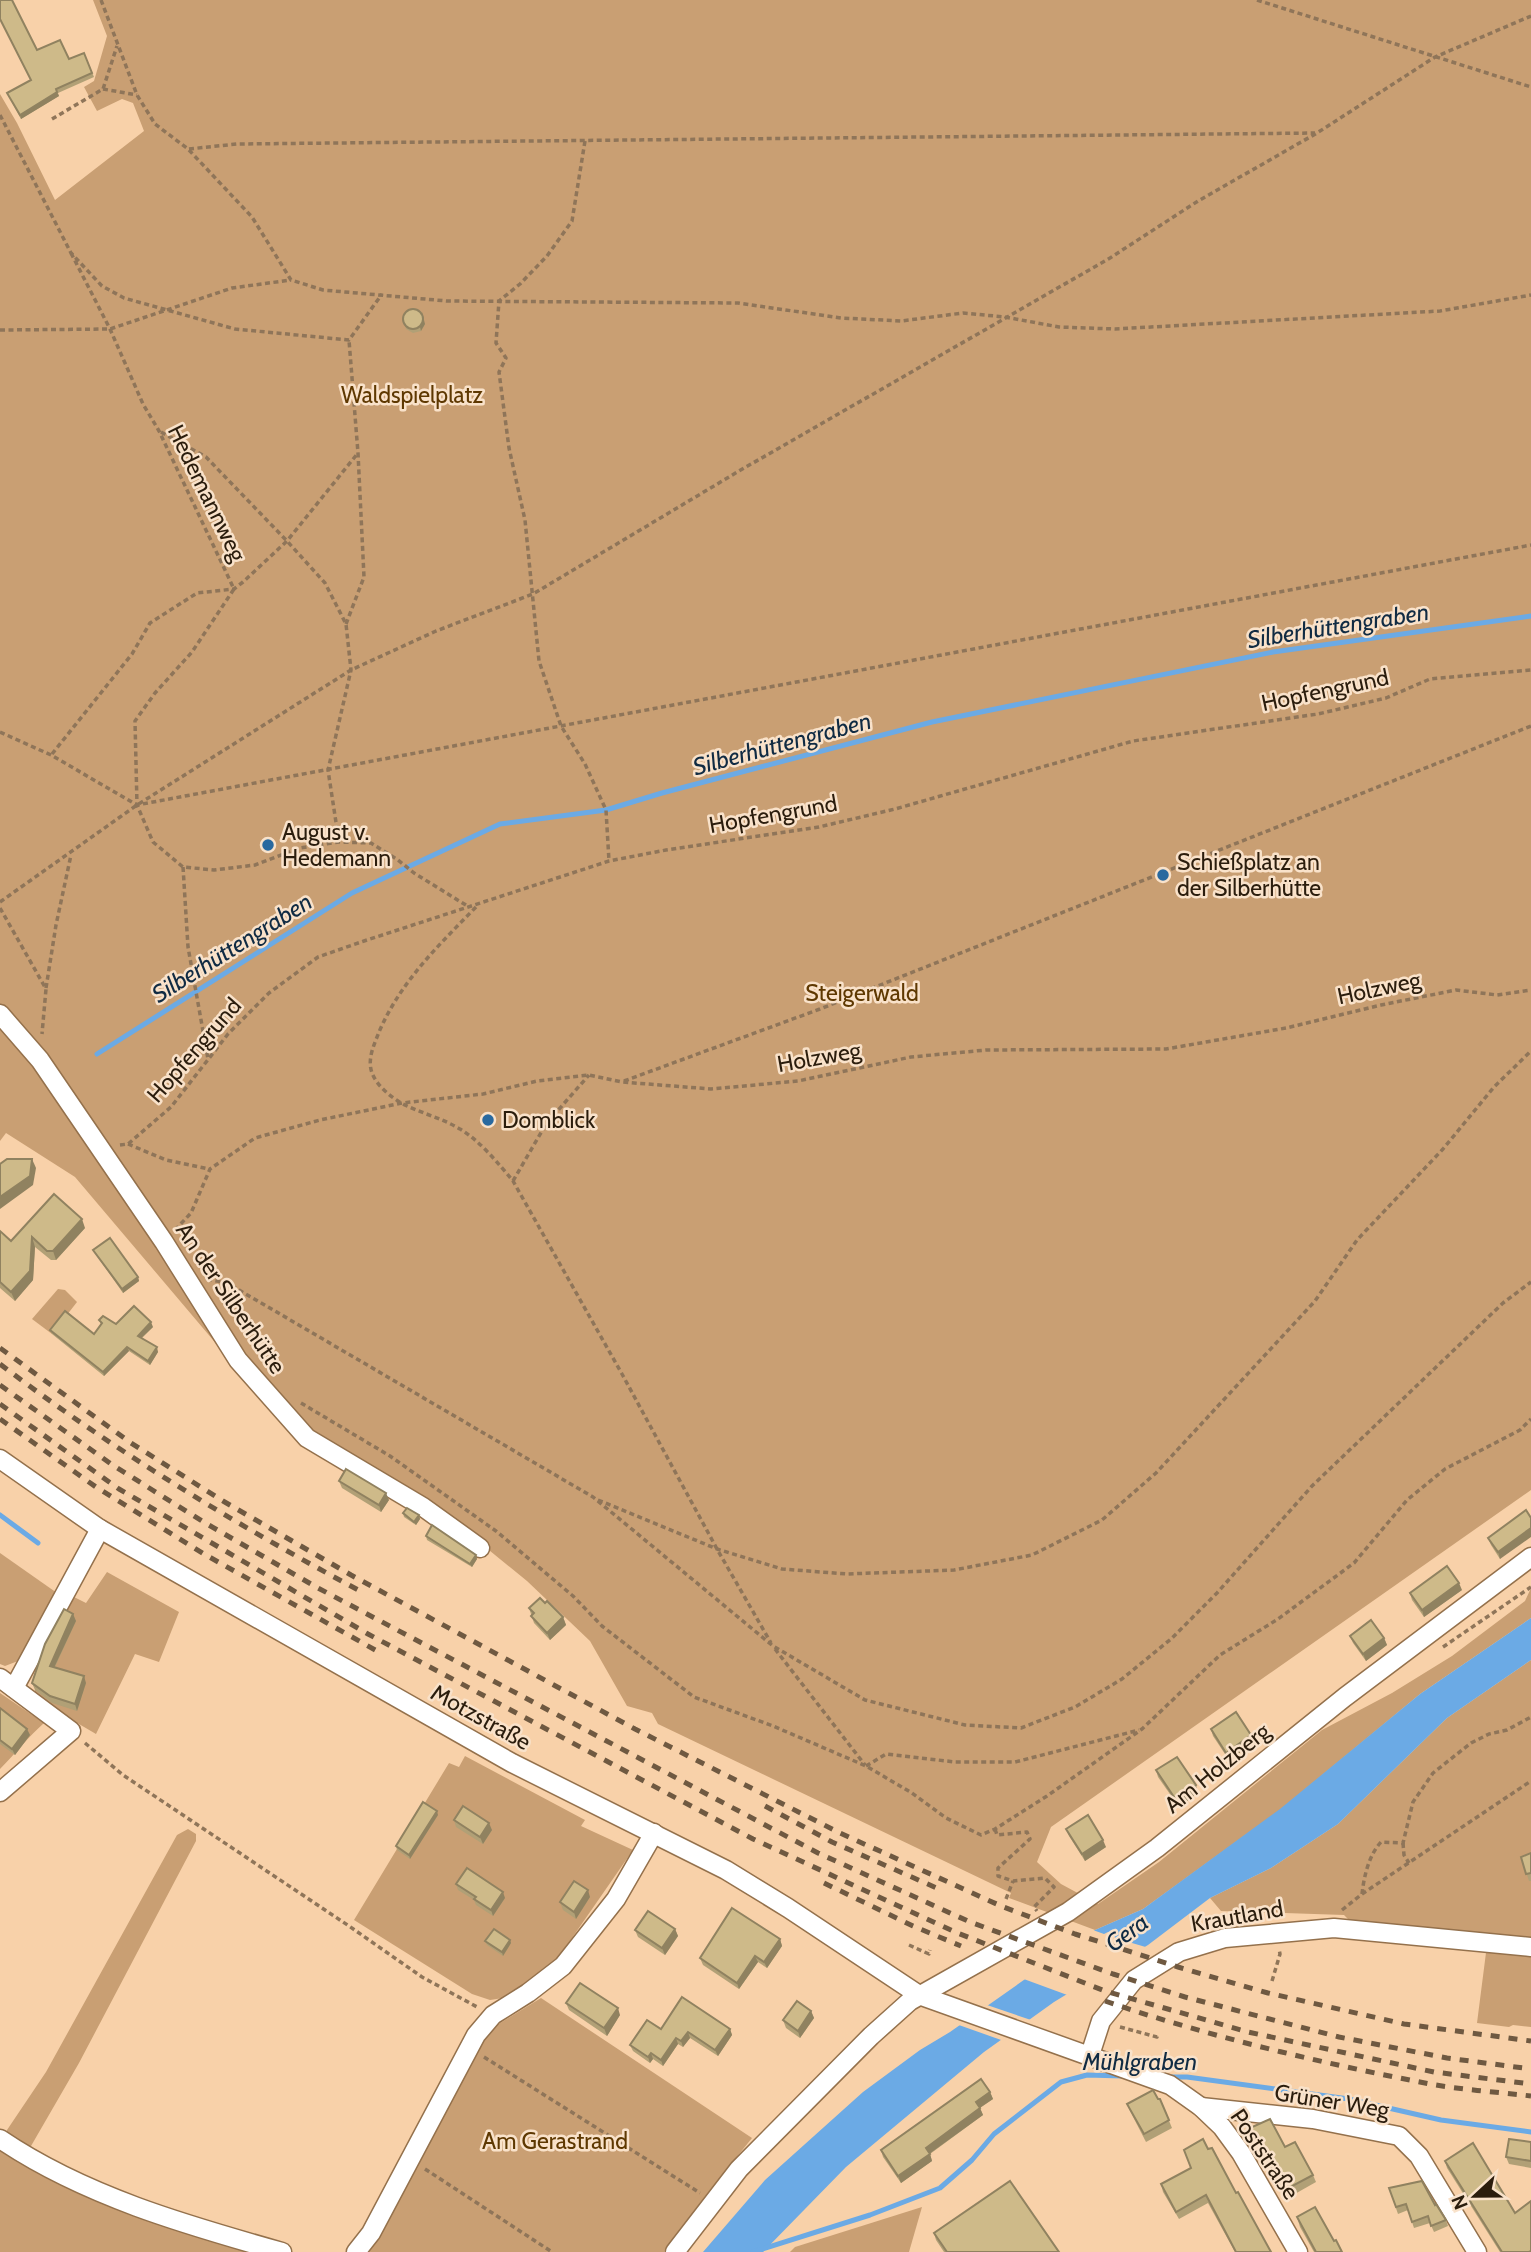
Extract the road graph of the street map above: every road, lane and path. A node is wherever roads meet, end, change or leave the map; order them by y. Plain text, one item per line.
1 (101, 0) edge
2 (1257, 0) edge
3 (1531, 16) edge
4 (118, 44) junction
5 (1435, 57) junction
6 (1531, 87) edge
7 (103, 89) junction
8 (137, 95) junction
9 (0, 115) edge
10 (52, 119) dead end
11 (1317, 133) junction
12 (585, 141) junction
13 (188, 149) junction
14 (71, 253) junction
15 (290, 280) junction
16 (382, 294) junction
17 (1531, 295) edge
18 (499, 301) junction
19 (168, 310) junction
20 (1005, 317) junction
21 (110, 329) junction
22 (0, 330) edge
23 (349, 340) junction
24 (159, 431) junction
25 (358, 453) junction
26 (288, 541) junction
27 (1531, 545) edge
28 (234, 589) junction
29 (533, 594) junction
30 (346, 624) junction
31 (351, 670) junction
32 (1531, 670) edge
33 (561, 726) junction
34 (1531, 726) edge
35 (0, 732) edge
36 (51, 755) junction
37 (328, 769) junction
38 (136, 805) junction
39 (339, 842) junction
40 (71, 853) junction
41 (608, 861) junction
42 (183, 867) junction
43 (0, 902) edge
44 (479, 904) junction
45 (469, 907) junction
46 (0, 908) edge
47 (46, 989) junction
48 (1531, 990) edge
49 (0, 1014) edge
50 (1531, 1051) edge
51 (208, 1059) junction
52 (40, 1060) junction
53 (589, 1075) junction
54 (622, 1082) junction
55 (402, 1103) junction
56 (128, 1144) junction
57 (98, 1148) junction
58 (210, 1169) junction
59 (513, 1181) junction
60 (164, 1242) junction
61 (184, 1274) junction
62 (1531, 1282) edge
63 (301, 1402) dead end
64 (1531, 1419) edge
65 (0, 1459) edge
66 (593, 1497) junction
67 (100, 1529) junction
68 (480, 1548) dead end
69 (717, 1549) junction
70 (1531, 1557) edge
71 (773, 1646) junction
72 (7, 1683) edge
73 (1531, 1717) edge
74 (1142, 1729) junction
75 (71, 1731) junction
76 (866, 1766) junction
77 (1531, 1782) edge
78 (0, 1792) edge
79 (995, 1829) junction
80 (654, 1833) junction
81 (1403, 1843) junction
82 (1409, 1863) junction
83 (1013, 1881) junction
84 (1363, 1894) junction
85 (1006, 1899) dead end
86 (1034, 1908) dead end
87 (1320, 1928) junction
88 (909, 1945) dead end
89 (1531, 1947) edge
90 (930, 1950) dead end
91 (1280, 1954) dead end
92 (1272, 1981) dead end
93 (919, 1995) junction
94 (946, 2003) joint
95 (493, 2015) junction
96 (1101, 2021) junction
97 (1158, 2032) dead end
98 (469, 2048) junction
99 (1090, 2055) junction
100 (1201, 2107) junction
101 (0, 2139) edge
102 (410, 2159) junction
103 (713, 2202) junction
104 (282, 2252) edge
105 (356, 2252) edge
106 (552, 2252) edge
107 (675, 2252) edge
108 (1298, 2252) edge
109 (1477, 2252) edge

1 - 4 path
2 - 5 path
3 - 5 path
4 - 7 path
4 - 8 path
5 - 6 path
5 - 11 path
7 - 8 path
7 - 10 path
8 - 13 path
9 - 14 path, Hedemannweg
11 - 12 path
11 - 20 path
12 - 13 path
12 - 18 path
13 - 15 path
14 - 19 path
14 - 21 path, Hedemannweg
15 - 16 path
15 - 19 path
16 - 18 path
16 - 23 path
17 - 20 path
18 - 20 path
18 - 29 path
19 - 21 path
19 - 23 path
20 - 29 path
21 - 22 path
21 - 24 path, Hedemannweg
23 - 25 path
24 - 26 path
24 - 28 path, Hedemannweg
25 - 26 path
25 - 30 path
26 - 28 path
26 - 30 path
27 - 33 path
28 - 36 path
28 - 38 path, Hedemannweg
29 - 31 path
29 - 33 path
30 - 31 path
31 - 37 path
31 - 38 path
32 - 41 path, Hopfengrund
33 - 37 path
33 - 41 path
34 - 54 path
35 - 36 path
36 - 38 path
37 - 38 path
37 - 39 path
38 - 40 path
38 - 42 path, Hedemannweg
39 - 42 path
39 - 45 path
40 - 43 path
40 - 47 path
41 - 44 path, Hopfengrund
42 - 51 path
44 - 45 path, Hopfengrund
44 - 55 path
45 - 51 path, Hopfengrund
46 - 47 path
47 - 52 path
48 - 54 path, Holzweg
49 - 52 street, An der Silberhütte
50 - 69 path
51 - 56 path, Hopfengrund
52 - 57 street, An der Silberhütte
53 - 54 path, Holzweg
53 - 55 path, Holzweg
53 - 59 path
55 - 58 path, Holzweg
55 - 59 path
56 - 57 path
56 - 58 path
57 - 60 street, An der Silberhütte
58 - 60 path
59 - 69 path
60 - 61 street, An der Silberhütte
61 - 66 path
61 - 68 street, An der Silberhütte
62 - 71 path
63 - 76 path
64 - 74 path
65 - 67 street, Motzstraße
66 - 69 path
66 - 71 path
67 - 72 street
67 - 80 street, Motzstraße
69 - 71 path
70 - 93 street, Am Holzberg
71 - 76 path
72 - 75 street
73 - 81 path
74 - 76 path
74 - 79 path
75 - 78 street
75 - 95 path
76 - 79 path
77 - 82 path
79 - 83 path
80 - 93 street, Motzstraße
80 - 95 street
81 - 82 path
81 - 84 path
82 - 84 path
83 - 85 path
83 - 86 path
84 - 87 path
87 - 89 street, Krautland
87 - 96 street, Krautland
88 - 90 path
91 - 92 path
93 - 94 street, Motzstraße
93 - 103 street, Am Holzberg
94 - 99 street, Poststraße
95 - 98 street
96 - 97 path
96 - 99 street, Krautland
98 - 102 street
98 - 103 path
99 - 100 street, Poststraße
100 - 108 street, Poststraße
100 - 109 street, Grüner Weg
101 - 104 street
102 - 105 street
102 - 106 path
103 - 107 street, Am Holzberg

